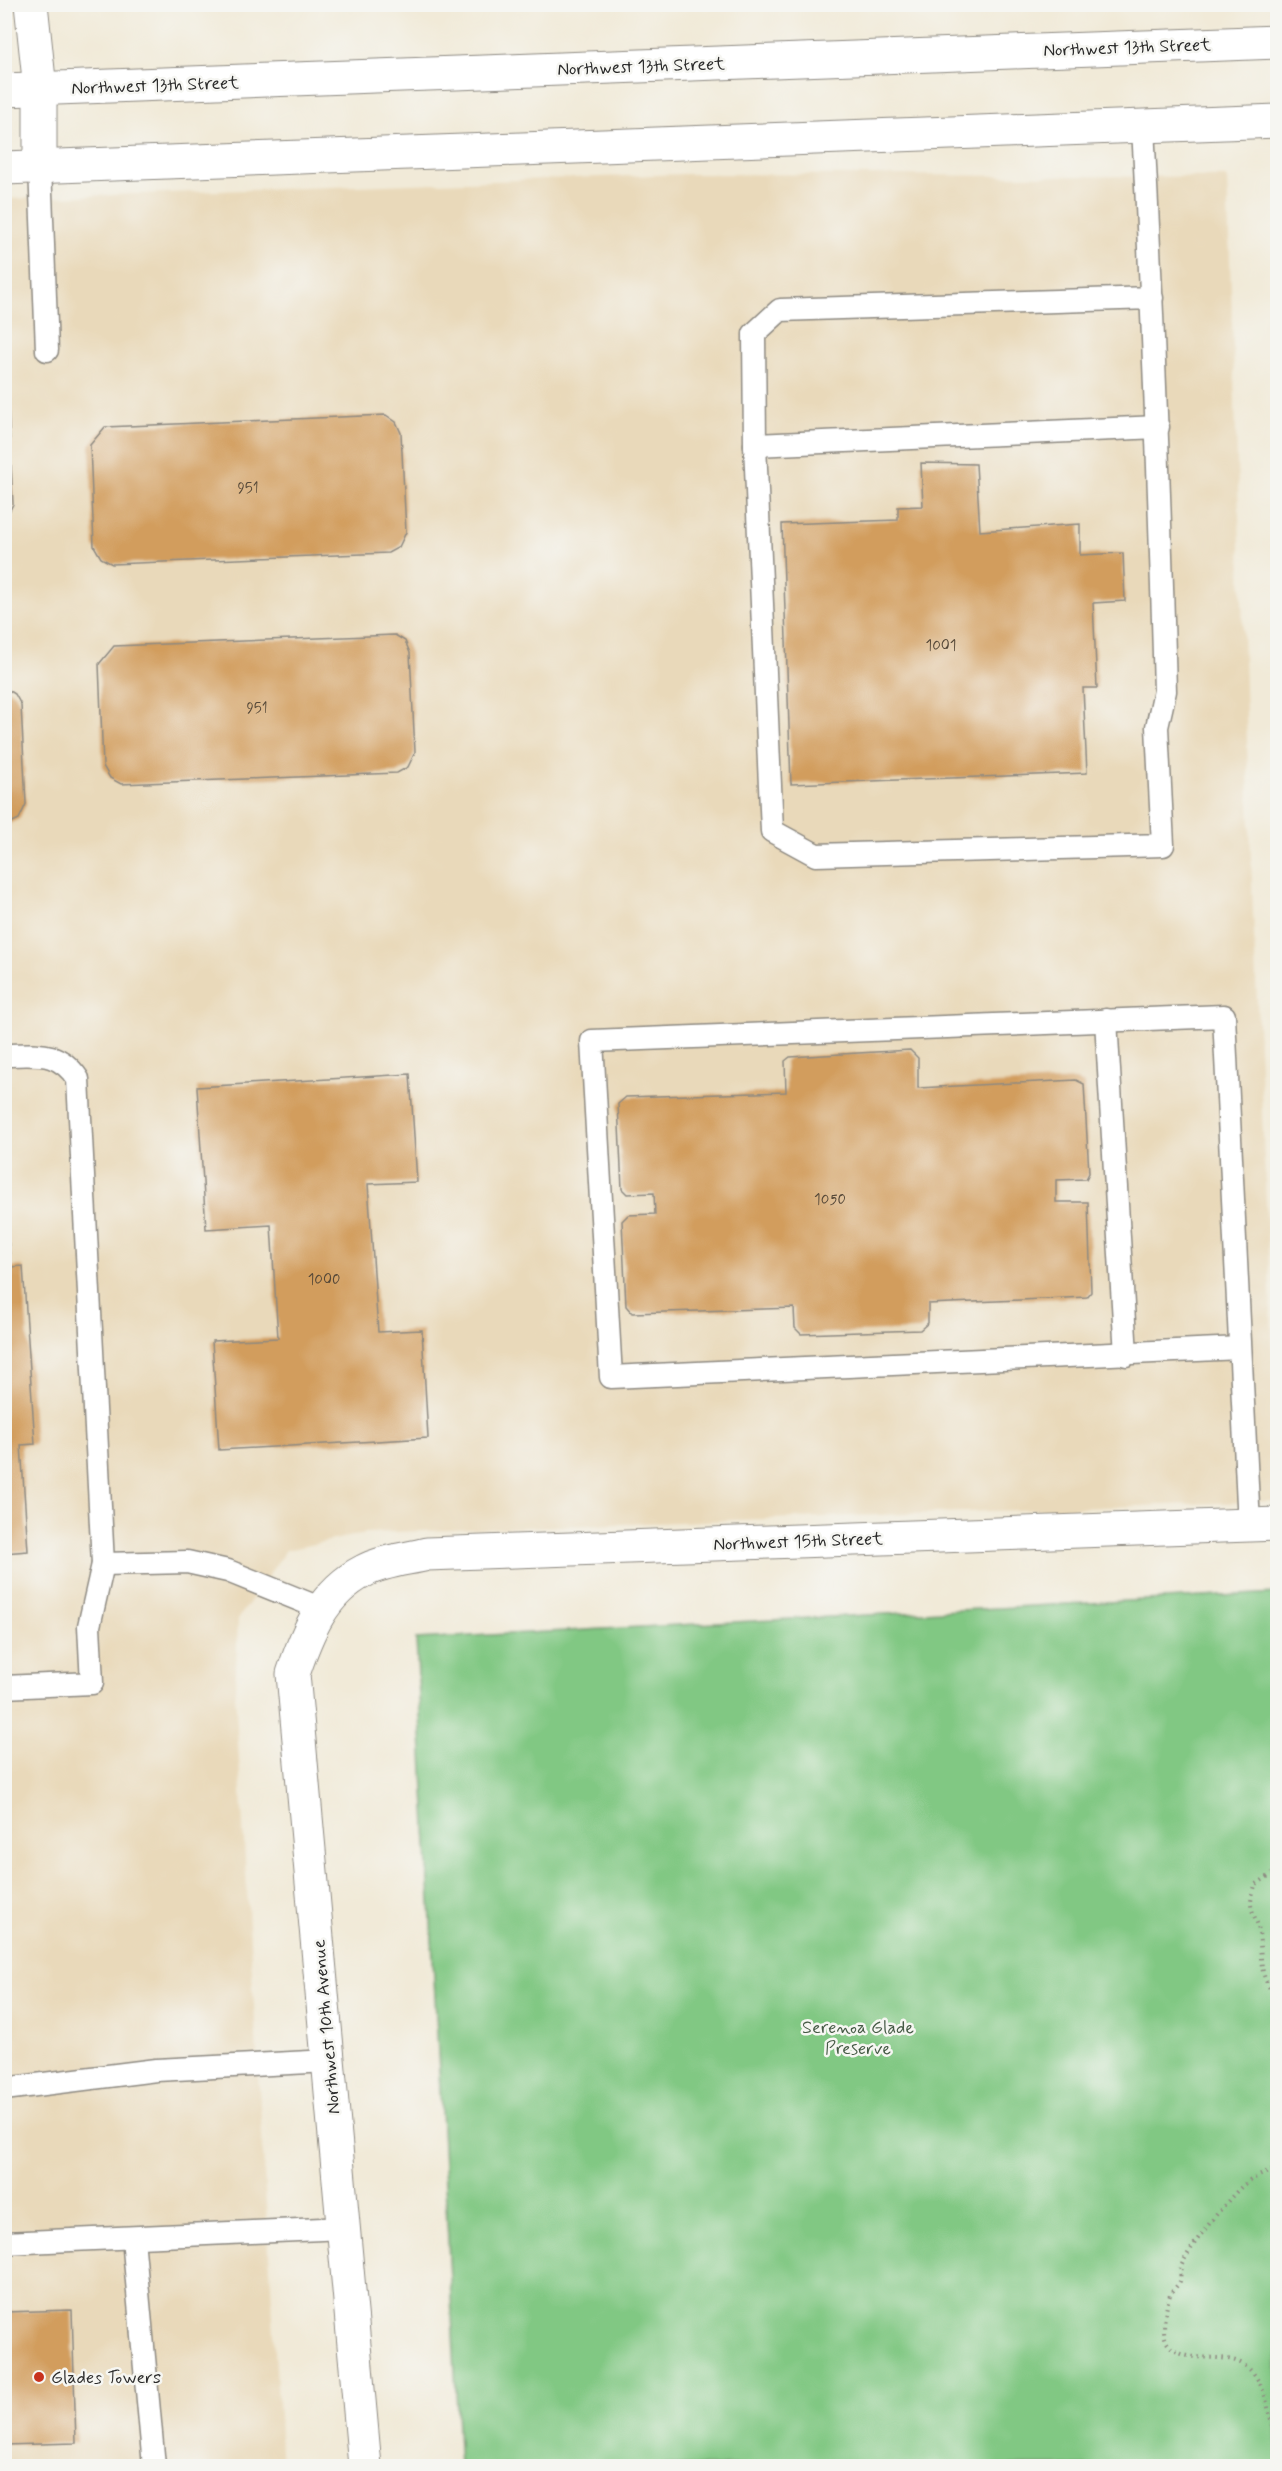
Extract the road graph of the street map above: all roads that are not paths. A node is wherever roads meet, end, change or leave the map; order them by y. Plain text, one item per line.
1 (31, 4) edge
2 (1278, 42) edge
3 (40, 89) junction
4 (4, 90) edge
5 (1278, 121) edge
6 (1143, 127) junction
7 (40, 166) junction
8 (4, 168) edge
9 (1152, 298) junction
10 (47, 350) dead end
11 (1158, 427) junction
12 (754, 445) junction
13 (1106, 1020) junction
14 (4, 1055) edge
15 (1240, 1348) junction
16 (1126, 1355) junction
17 (1263, 1524) edge
18 (103, 1564) junction
19 (326, 1603) junction
20 (4, 1687) edge
21 (329, 2061) junction
22 (4, 2089) edge
23 (345, 2228) junction
24 (133, 2238) junction
25 (4, 2243) edge
26 (154, 2466) edge
27 (365, 2466) edge

1 - 3 street
2 - 3 street, Northwest 13th Street
3 - 4 street, Northwest 13th Street
3 - 7 street
5 - 6 street
6 - 7 street
6 - 9 lane
7 - 8 street
7 - 10 lane
9 - 11 lane
9 - 12 lane
11 - 12 lane
11 - 12 lane
13 - 15 lane
13 - 16 lane
13 - 16 lane
14 - 18 lane
15 - 16 lane
15 - 17 lane
17 - 19 street, Northwest 15th Street
18 - 19 lane
18 - 20 lane
19 - 21 street, Northwest 10th Avenue
21 - 22 lane
21 - 23 street, Northwest 10th Avenue
23 - 24 lane
23 - 27 street, Northwest 10th Avenue
24 - 25 lane
24 - 26 lane

